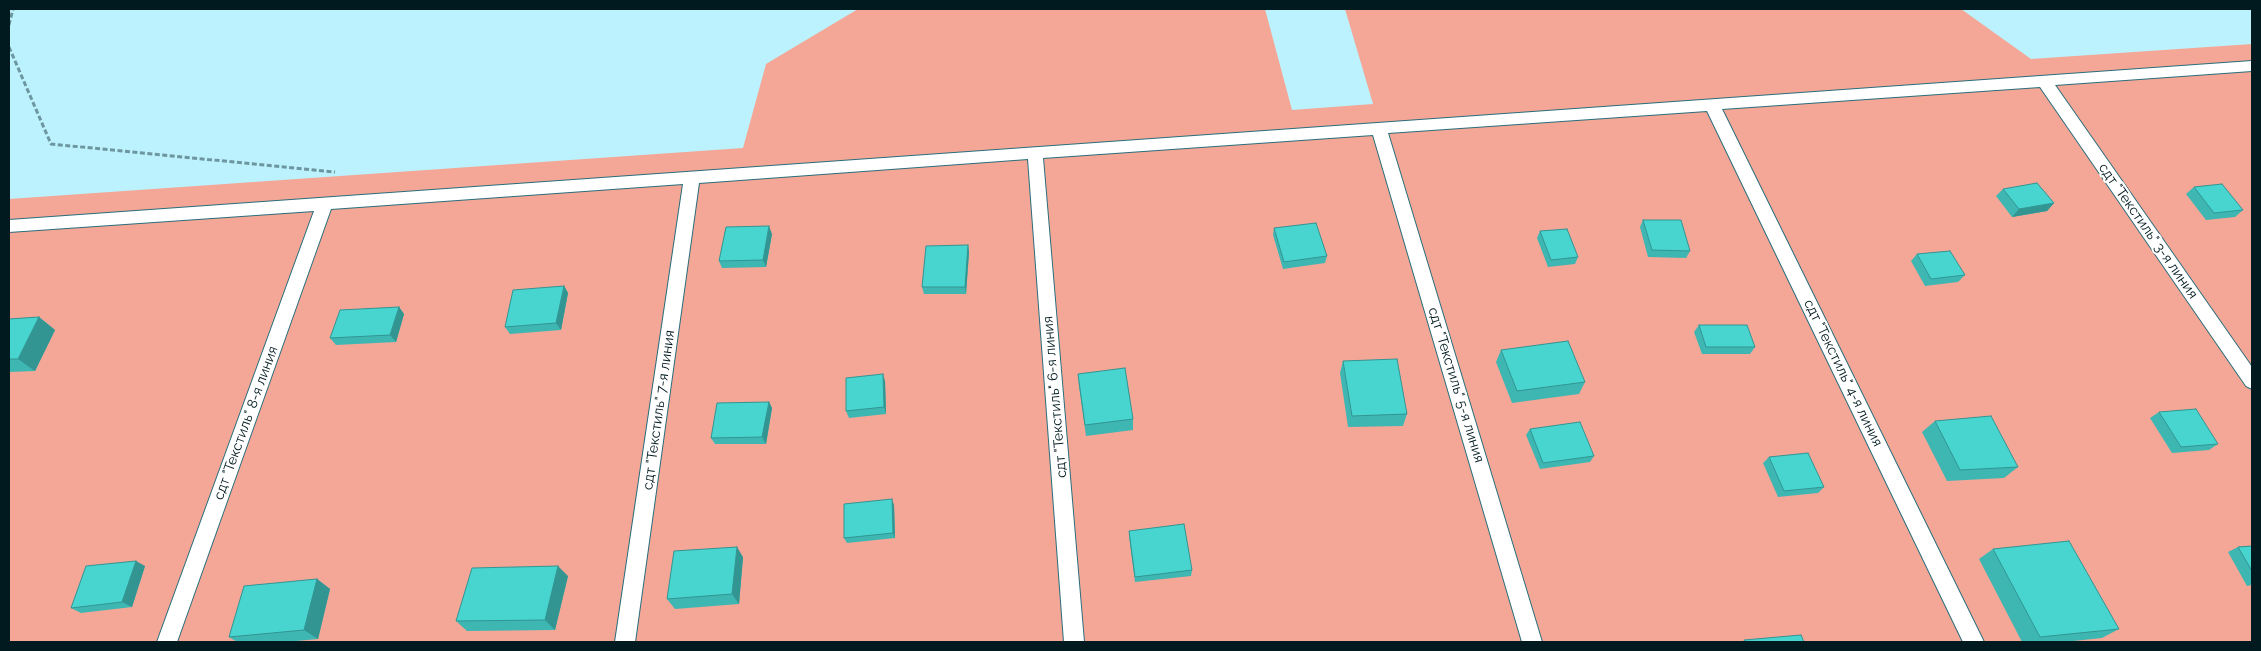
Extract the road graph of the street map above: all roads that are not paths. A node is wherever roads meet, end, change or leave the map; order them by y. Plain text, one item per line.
1 (2252, 66) edge
2 (2044, 81) junction
3 (1712, 105) junction
4 (1379, 128) junction
5 (1035, 153) junction
6 (692, 178) junction
7 (325, 204) junction
8 (9, 226) edge
9 (2252, 381) edge
10 (167, 642) edge
11 (625, 642) edge
12 (1074, 642) edge
13 (1532, 642) edge
14 (1974, 642) edge

1 - 2 lane
2 - 3 lane
2 - 9 lane, сдт "Текстиль" 3-я линия
3 - 4 lane
3 - 14 lane, сдт "Текстиль" 4-я линия
4 - 5 lane
4 - 13 lane, сдт "Текстиль" 5-я линия
5 - 6 lane
5 - 12 lane, сдт "Текстиль" 6-я линия
6 - 7 lane
6 - 11 lane, сдт "Текстиль" 7-я линия
7 - 8 lane
7 - 10 lane, сдт "Текстиль" 8-я линия

